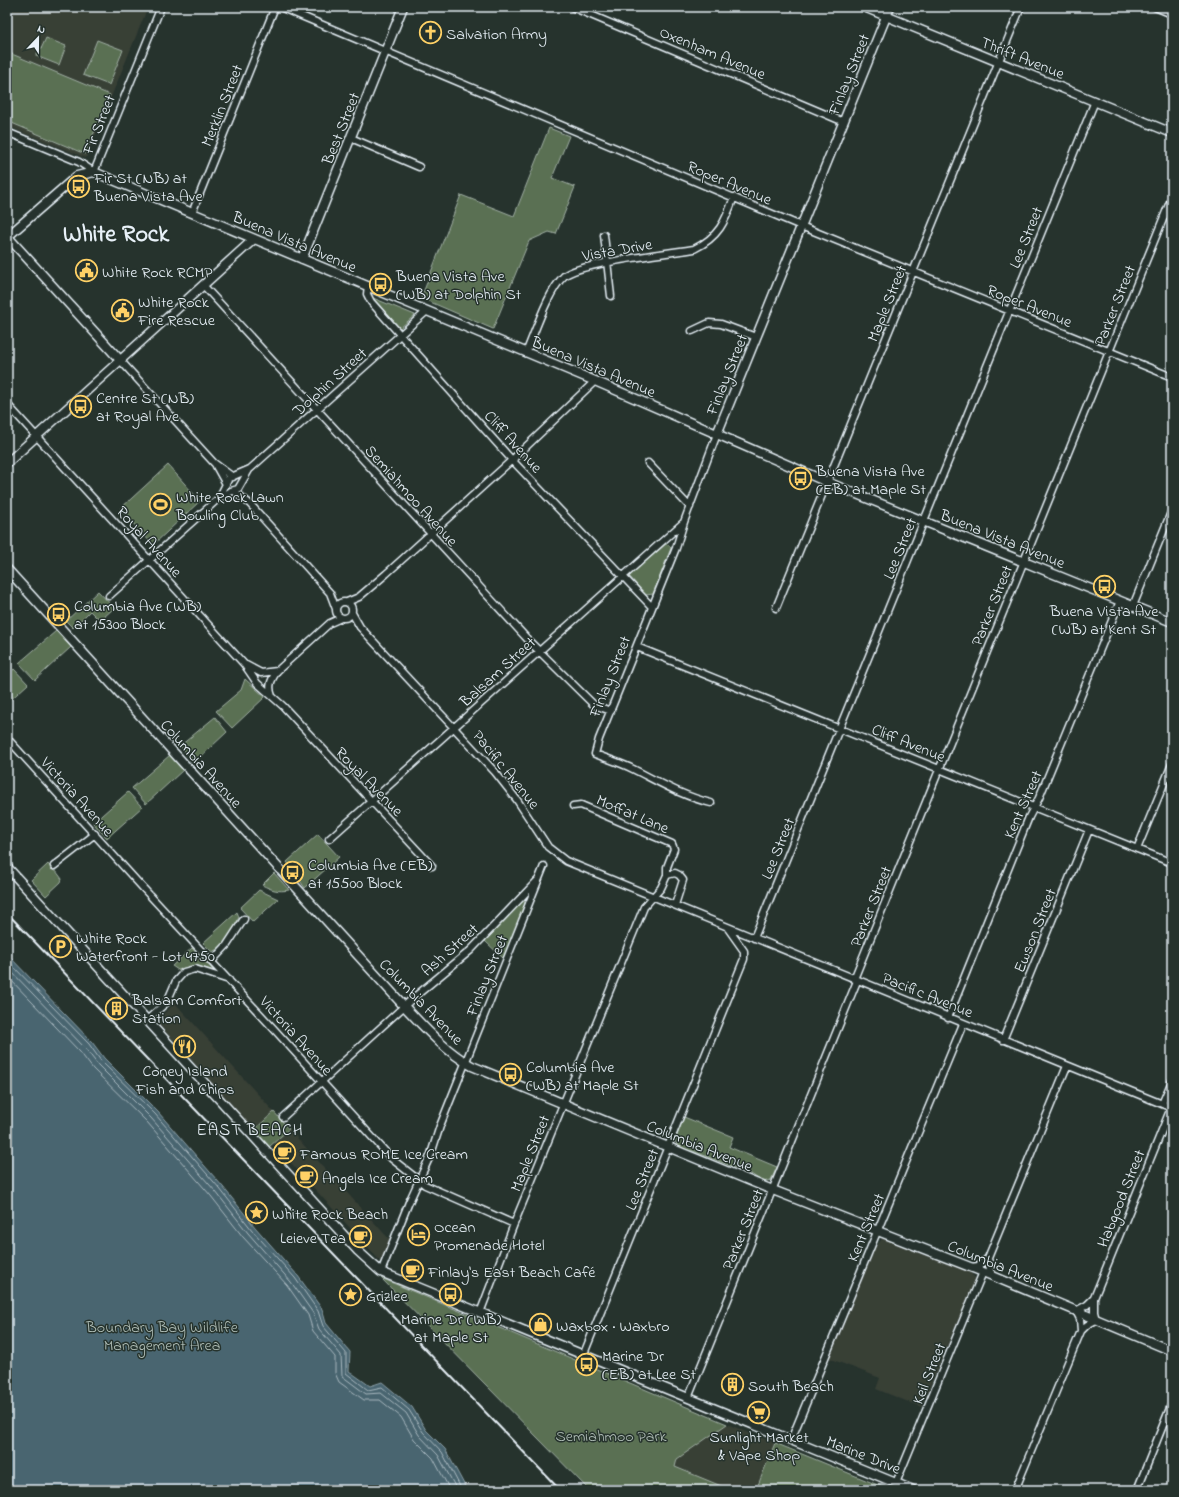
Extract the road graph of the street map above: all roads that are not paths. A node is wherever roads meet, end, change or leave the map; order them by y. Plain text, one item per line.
1 (161, 7) edge
2 (275, 7) edge
3 (280, 7) edge
4 (403, 7) edge
5 (572, 7) edge
6 (864, 7) edge
7 (890, 7) edge
8 (1021, 7) edge
9 (1155, 7) edge
10 (1172, 14) edge
11 (886, 16) junction
12 (386, 51) junction
13 (998, 62) junction
14 (1095, 101) junction
15 (844, 122) junction
16 (7, 132) edge
17 (1172, 133) edge
18 (351, 138) junction
19 (419, 167) dead end
20 (94, 172) junction
21 (1172, 197) edge
22 (734, 198) junction
23 (192, 213) junction
24 (801, 226) junction
25 (604, 234) dead end
26 (7, 237) edge
27 (254, 238) junction
28 (302, 259) junction
29 (607, 263) junction
30 (913, 272) junction
31 (203, 285) junction
32 (368, 286) junction
33 (611, 296) dead end
34 (426, 311) junction
35 (1009, 311) junction
36 (692, 331) dead end
37 (401, 334) junction
38 (756, 337) junction
39 (1109, 352) junction
40 (526, 353) junction
41 (120, 360) junction
42 (1172, 377) edge
43 (595, 381) junction
44 (7, 404) edge
45 (317, 410) junction
46 (717, 434) junction
47 (37, 436) junction
48 (512, 460) junction
49 (7, 463) edge
50 (214, 463) junction
51 (648, 463) dead end
52 (249, 470) junction
53 (233, 477) junction
54 (827, 482) junction
55 (226, 484) junction
56 (240, 486) junction
57 (233, 491) junction
58 (219, 498) junction
59 (250, 504) junction
60 (690, 507) junction
61 (1172, 510) edge
62 (924, 521) junction
63 (684, 522) junction
64 (430, 534) junction
65 (150, 560) junction
66 (1023, 561) junction
67 (7, 569) edge
68 (622, 575) junction
69 (330, 593) junction
70 (109, 596) dead end
71 (359, 598) junction
72 (1120, 601) junction
73 (346, 602) junction
74 (1133, 606) junction
75 (652, 607) junction
76 (776, 608) dead end
77 (336, 610) junction
78 (352, 612) junction
79 (342, 618) junction
80 (1172, 622) edge
81 (330, 623) junction
82 (360, 627) junction
83 (637, 647) junction
84 (538, 651) junction
85 (244, 664) junction
86 (277, 671) junction
87 (272, 696) junction
88 (611, 711) junction
89 (454, 728) junction
90 (840, 728) junction
91 (7, 738) edge
92 (1172, 764) edge
93 (940, 768) junction
94 (372, 800) junction
95 (711, 803) dead end
96 (573, 806) dead end
97 (1034, 807) junction
98 (1089, 830) junction
99 (95, 834) junction
100 (329, 839) dead end
101 (1137, 849) junction
102 (1172, 863) edge
103 (54, 866) dead end
104 (432, 866) dead end
105 (544, 866) dead end
106 (7, 867) edge
107 (667, 875) junction
108 (540, 878) junction
109 (654, 897) junction
110 (675, 905) junction
111 (244, 919) dead end
112 (727, 927) junction
113 (754, 938) junction
114 (212, 961) junction
115 (229, 980) junction
116 (856, 980) junction
117 (404, 1006) junction
118 (948, 1018) junction
119 (147, 1020) junction
120 (962, 1024) junction
121 (1003, 1040) junction
122 (466, 1062) junction
123 (1067, 1066) junction
124 (1172, 1081) edge
125 (322, 1082) junction
126 (563, 1104) junction
127 (1162, 1104) junction
128 (1172, 1108) edge
129 (283, 1117) dead end
130 (668, 1147) junction
131 (419, 1181) junction
132 (772, 1190) junction
133 (514, 1224) junction
134 (878, 1230) junction
135 (988, 1258) junction
136 (971, 1267) junction
137 (381, 1272) junction
138 (983, 1272) junction
139 (994, 1277) junction
140 (1094, 1298) junction
141 (1076, 1310) junction
142 (480, 1313) junction
143 (1096, 1320) junction
144 (1081, 1331) junction
145 (1172, 1351) edge
146 (583, 1356) junction
147 (688, 1398) junction
148 (1172, 1403) edge
149 (791, 1440) junction
150 (896, 1483) junction
151 (913, 1490) edge
152 (1015, 1490) edge
153 (1136, 1490) edge

1 - 20 street, Fir Street
2 - 23 street, Merklin Street
3 - 12 street, Roper Avenue
4 - 12 street, Best Street
5 - 15 street, Oxenham Avenue
6 - 11 street, Thrift Avenue
7 - 11 street, Finlay Street
8 - 13 street, Maple Street
9 - 10 street
11 - 13 street, Thrift Avenue
11 - 15 street, Finlay Street
12 - 18 street, Best Street
12 - 22 street, Roper Avenue
13 - 14 street, Thrift Avenue
13 - 30 street, Maple Street
14 - 17 street, Thrift Avenue
14 - 35 street, Lee Street
15 - 24 street, Finlay Street
16 - 20 street, Buena Vista Avenue
18 - 19 street
18 - 28 street, Best Street
20 - 23 street, Buena Vista Avenue
20 - 26 street, Fir Street
21 - 39 street, Parker Street
22 - 24 street, Roper Avenue
22 - 29 street, Vista Drive
23 - 27 street, Buena Vista Avenue
24 - 30 street, Roper Avenue
24 - 38 street, Finlay Street
25 - 29 street
26 - 41 street
27 - 28 street, Buena Vista Avenue
27 - 31 street
28 - 32 street, Buena Vista Avenue
29 - 33 street
29 - 40 street, Vista Drive
30 - 35 street, Roper Avenue
30 - 54 street, Maple Street
31 - 41 street
31 - 45 street, Semiahmoo Avenue
32 - 34 street, Buena Vista Avenue
32 - 37 street, Cliff Avenue
34 - 37 street, Dolphin Street
34 - 40 street, Buena Vista Avenue
35 - 39 street, Roper Avenue
35 - 62 street, Lee Street
36 - 38 street
37 - 45 street, Dolphin Street
37 - 48 street, Cliff Avenue
38 - 46 street, Finlay Street
39 - 42 street, Roper Avenue
39 - 66 street, Parker Street
40 - 43 street, Buena Vista Avenue
41 - 47 street
41 - 50 street
43 - 46 street, Buena Vista Avenue
43 - 48 street
44 - 47 street, Royal Avenue
45 - 52 street, Dolphin Street
45 - 64 street, Semiahmoo Avenue
46 - 54 street, Buena Vista Avenue
46 - 60 street, Finlay Street
47 - 49 street
47 - 65 street, Royal Avenue
48 - 64 street
48 - 68 street, Cliff Avenue
50 - 53 street
50 - 55 street
51 - 60 street
52 - 53 street, Dolphin Street
52 - 56 street, Dolphin Street
53 - 55 street
53 - 56 street
54 - 62 street, Buena Vista Avenue
54 - 76 street, Maple Street
55 - 57 street
55 - 58 street
56 - 57 street
56 - 59 street
57 - 58 street
57 - 59 street
58 - 65 street
59 - 69 street
60 - 63 street, Finlay Street
61 - 74 street
62 - 66 street, Buena Vista Avenue
62 - 90 street, Lee Street
63 - 68 street, Balsam Street
63 - 75 street, Finlay Street
64 - 71 street
64 - 84 street, Semiahmoo Avenue
65 - 70 street
65 - 85 street, Royal Avenue
66 - 72 street, Buena Vista Avenue
66 - 93 street, Parker Street
67 - 117 street, Columbia Avenue
68 - 75 street, Cliff Avenue
68 - 84 street, Balsam Street
69 - 73 street
69 - 77 street
71 - 73 street
71 - 78 street
72 - 74 street, Buena Vista Avenue
72 - 97 street, Kent Street
73 - 77 street
73 - 78 street
74 - 80 street, Buena Vista Avenue
75 - 83 street, Finlay Street
77 - 79 street
77 - 81 street
78 - 79 street
78 - 82 street, Pacific Avenue
79 - 81 street
79 - 82 street, Pacific Avenue
81 - 86 street
82 - 89 street, Pacific Avenue
83 - 88 street, Finlay Street
83 - 90 street, Cliff Avenue
84 - 88 street, Semiahmoo Avenue
84 - 89 street, Balsam Street
85 - 86 street
85 - 87 street, Royal Avenue
86 - 87 street
87 - 94 street, Royal Avenue
88 - 95 street, Finlay Street
89 - 94 street, Balsam Street
89 - 109 street, Pacific Avenue
90 - 93 street, Cliff Avenue
90 - 113 street, Lee Street
91 - 99 street, Victoria Avenue
92 - 101 street
93 - 97 street, Cliff Avenue
93 - 116 street, Parker Street
94 - 100 street, Balsam Street
94 - 104 street, Royal Avenue
96 - 107 street, Moffat Lane
97 - 98 street, Cliff Avenue
97 - 118 street, Kent Street
98 - 101 street, Cliff Avenue
98 - 121 street, Ewson Street
99 - 103 street
99 - 114 street, Victoria Avenue
101 - 102 street, Cliff Avenue
105 - 108 street, Finlay Street
106 - 119 street, Marine Drive
107 - 109 street
107 - 110 street
108 - 117 street, Ash Street
108 - 122 street, Finlay Street
109 - 110 street, Pacific Avenue
109 - 126 street, Maple Street
110 - 112 street, Pacific Avenue
111 - 114 street
112 - 113 street, Pacific Avenue
112 - 130 street, Lee Street
113 - 116 street, Pacific Avenue
114 - 115 street, Victoria Avenue
115 - 119 street
115 - 125 street, Victoria Avenue
116 - 118 street, Pacific Avenue
116 - 132 street, Parker Street
117 - 122 street, Columbia Avenue
117 - 125 street, Ash Street
118 - 120 street, Pacific Avenue
119 - 137 street, Marine Drive
120 - 121 street, Pacific Avenue
120 - 134 street, Kent Street
121 - 123 street, Pacific Avenue
122 - 126 street, Columbia Avenue
122 - 131 street, Finlay Street
123 - 127 street, Pacific Avenue
123 - 135 street
124 - 127 street
125 - 129 street, Ash Street
125 - 131 street, Victoria Avenue
126 - 130 street, Columbia Avenue
126 - 133 street, Maple Street
127 - 128 street, Pacific Avenue
128 - 140 street, Habgood Street
130 - 132 street, Columbia Avenue
130 - 146 street, Lee Street
131 - 133 street, Victoria Avenue
131 - 137 street, Finlay Street
132 - 134 street, Columbia Avenue
132 - 147 street, Parker Street
133 - 142 street, Maple Street
134 - 136 street, Columbia Avenue
134 - 149 street, Kent Street
135 - 136 street
135 - 139 street
136 - 138 street, Columbia Avenue
137 - 142 street, Marine Drive
138 - 139 street, Columbia Avenue
138 - 150 street, Keil Street
139 - 141 street, Columbia Avenue
140 - 141 street
140 - 143 street, Habgood Street
141 - 143 street, Columbia Avenue
141 - 144 street
142 - 146 street, Marine Drive
143 - 144 street
143 - 145 street, Columbia Avenue
144 - 152 street
146 - 147 street, Marine Drive
147 - 149 street, Marine Drive
148 - 153 street
149 - 150 street, Marine Drive
150 - 151 street, Marine Drive

